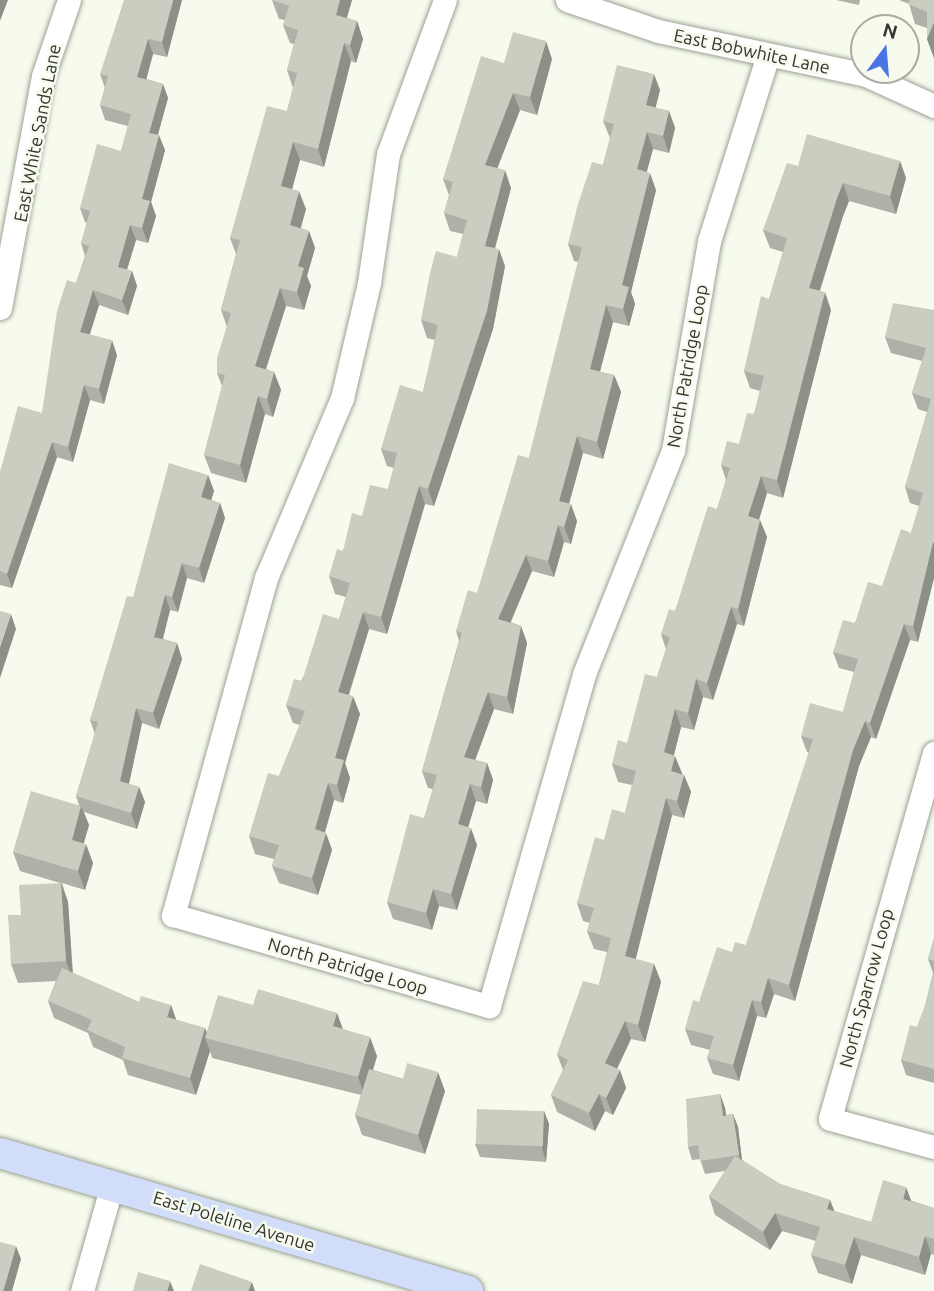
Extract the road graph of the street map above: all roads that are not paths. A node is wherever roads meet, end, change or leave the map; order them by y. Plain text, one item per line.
1 (69, 0) edge
2 (445, 0) edge
3 (567, 0) edge
4 (768, 55) junction
5 (934, 106) edge
6 (0, 308) edge
7 (934, 753) edge
8 (934, 1147) edge
9 (0, 1153) edge
10 (112, 1185) junction
11 (82, 1291) edge
12 (468, 1291) edge

1 - 6 street, East White Sands Lane
2 - 4 street, North Patridge Loop
3 - 4 street, East Bobwhite Lane
4 - 5 street, East Bobwhite Lane
7 - 8 street, North Sparrow Loop
9 - 10 main road, East Poleline Avenue
10 - 11 street
10 - 12 main road, East Poleline Avenue

